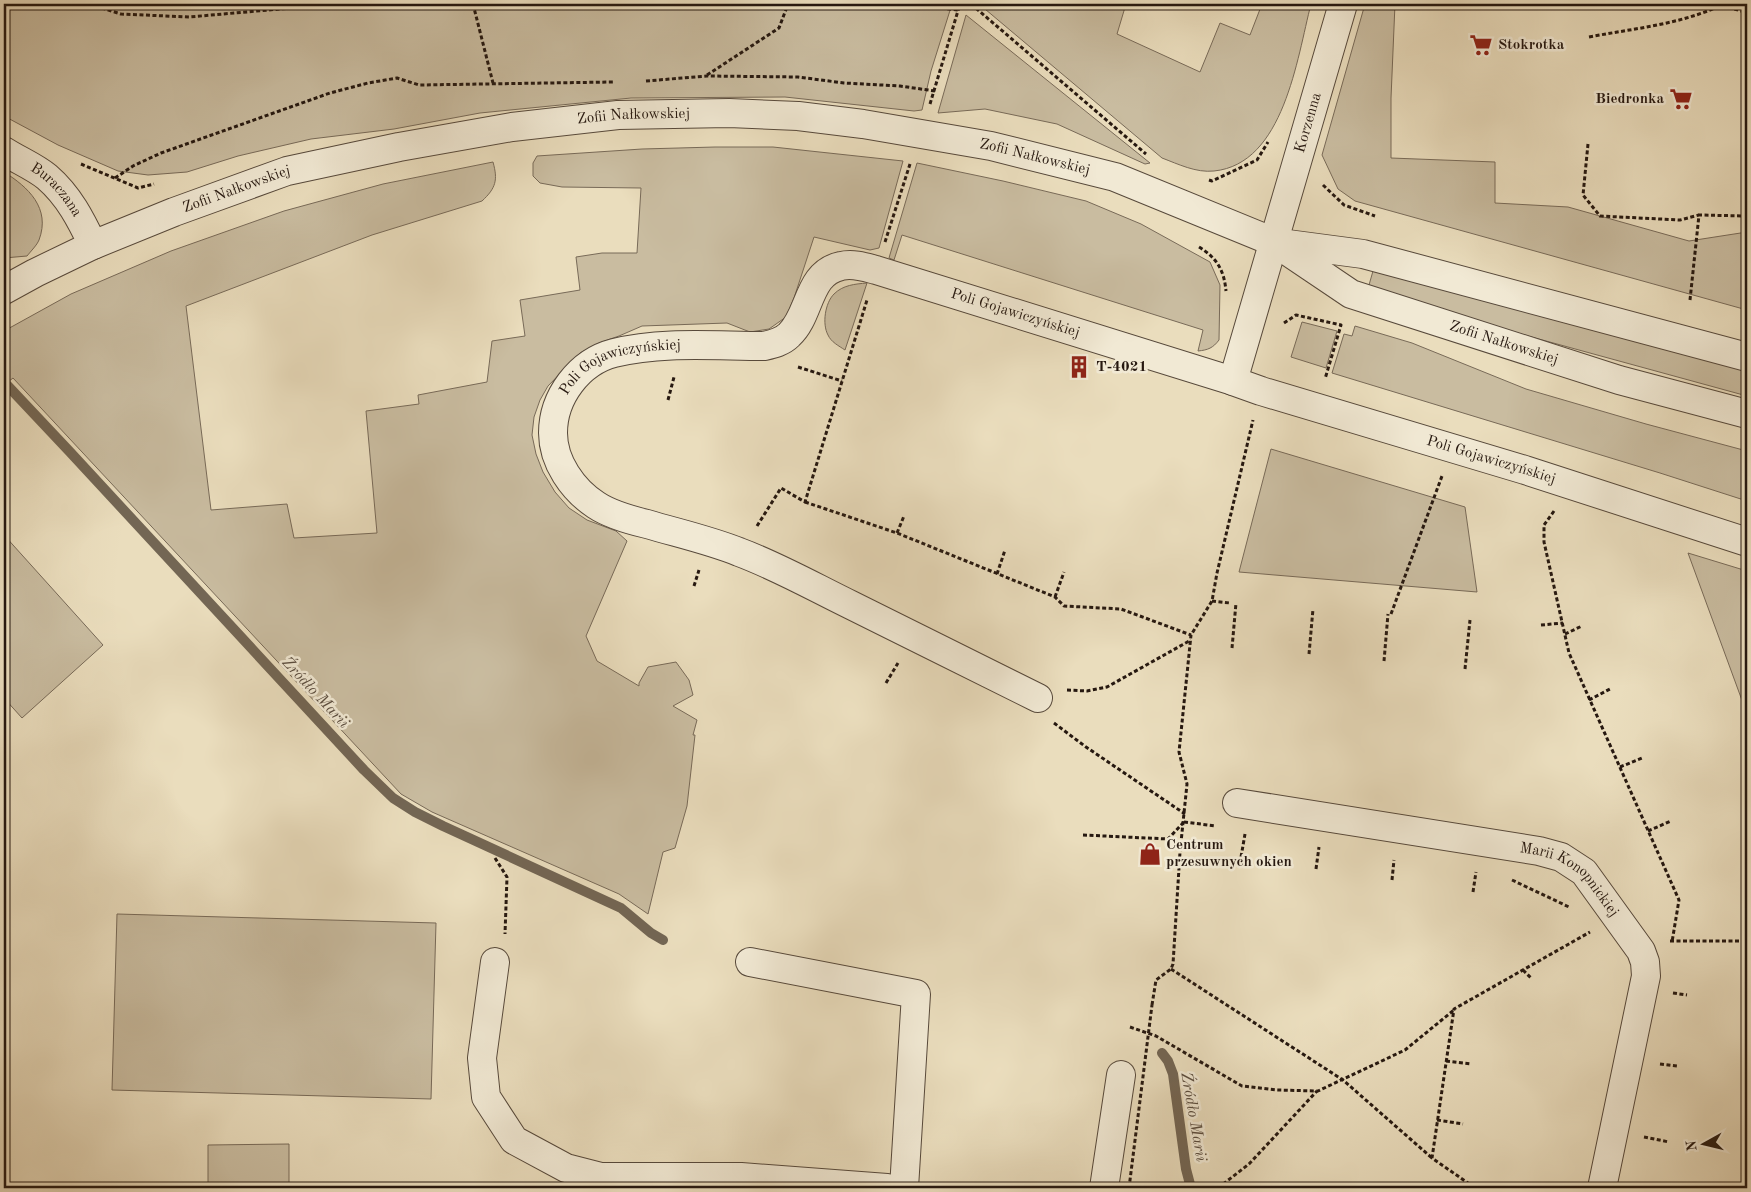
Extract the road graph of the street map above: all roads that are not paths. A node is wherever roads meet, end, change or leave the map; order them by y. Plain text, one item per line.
1 (1343, 4) edge
2 (4, 151) edge
3 (1274, 242) junction
4 (93, 245) junction
5 (4, 290) edge
6 (1747, 357) edge
7 (1233, 381) junction
8 (1747, 414) edge
9 (1747, 542) edge
10 (1038, 698) road end
11 (1237, 803) dead end
12 (495, 962) road end
13 (750, 962) dead end
14 (1121, 1075) dead end
15 (887, 1188) edge
16 (904, 1188) edge
17 (1104, 1188) edge
18 (1602, 1188) edge

1 - 3 street, Korzenna
2 - 4 street, Buraczana
3 - 4 street, Zofii Nałkowskiej
3 - 6 street, Zofii Nałkowskiej
3 - 7 street
3 - 8 street, Zofii Nałkowskiej
4 - 5 street, Zofii Nałkowskiej
7 - 9 street, Poli Gojawiczyńskiej
7 - 10 street, Poli Gojawiczyńskiej
11 - 18 street, Marii Konopnickiej
12 - 15 street
13 - 16 street
14 - 17 street

